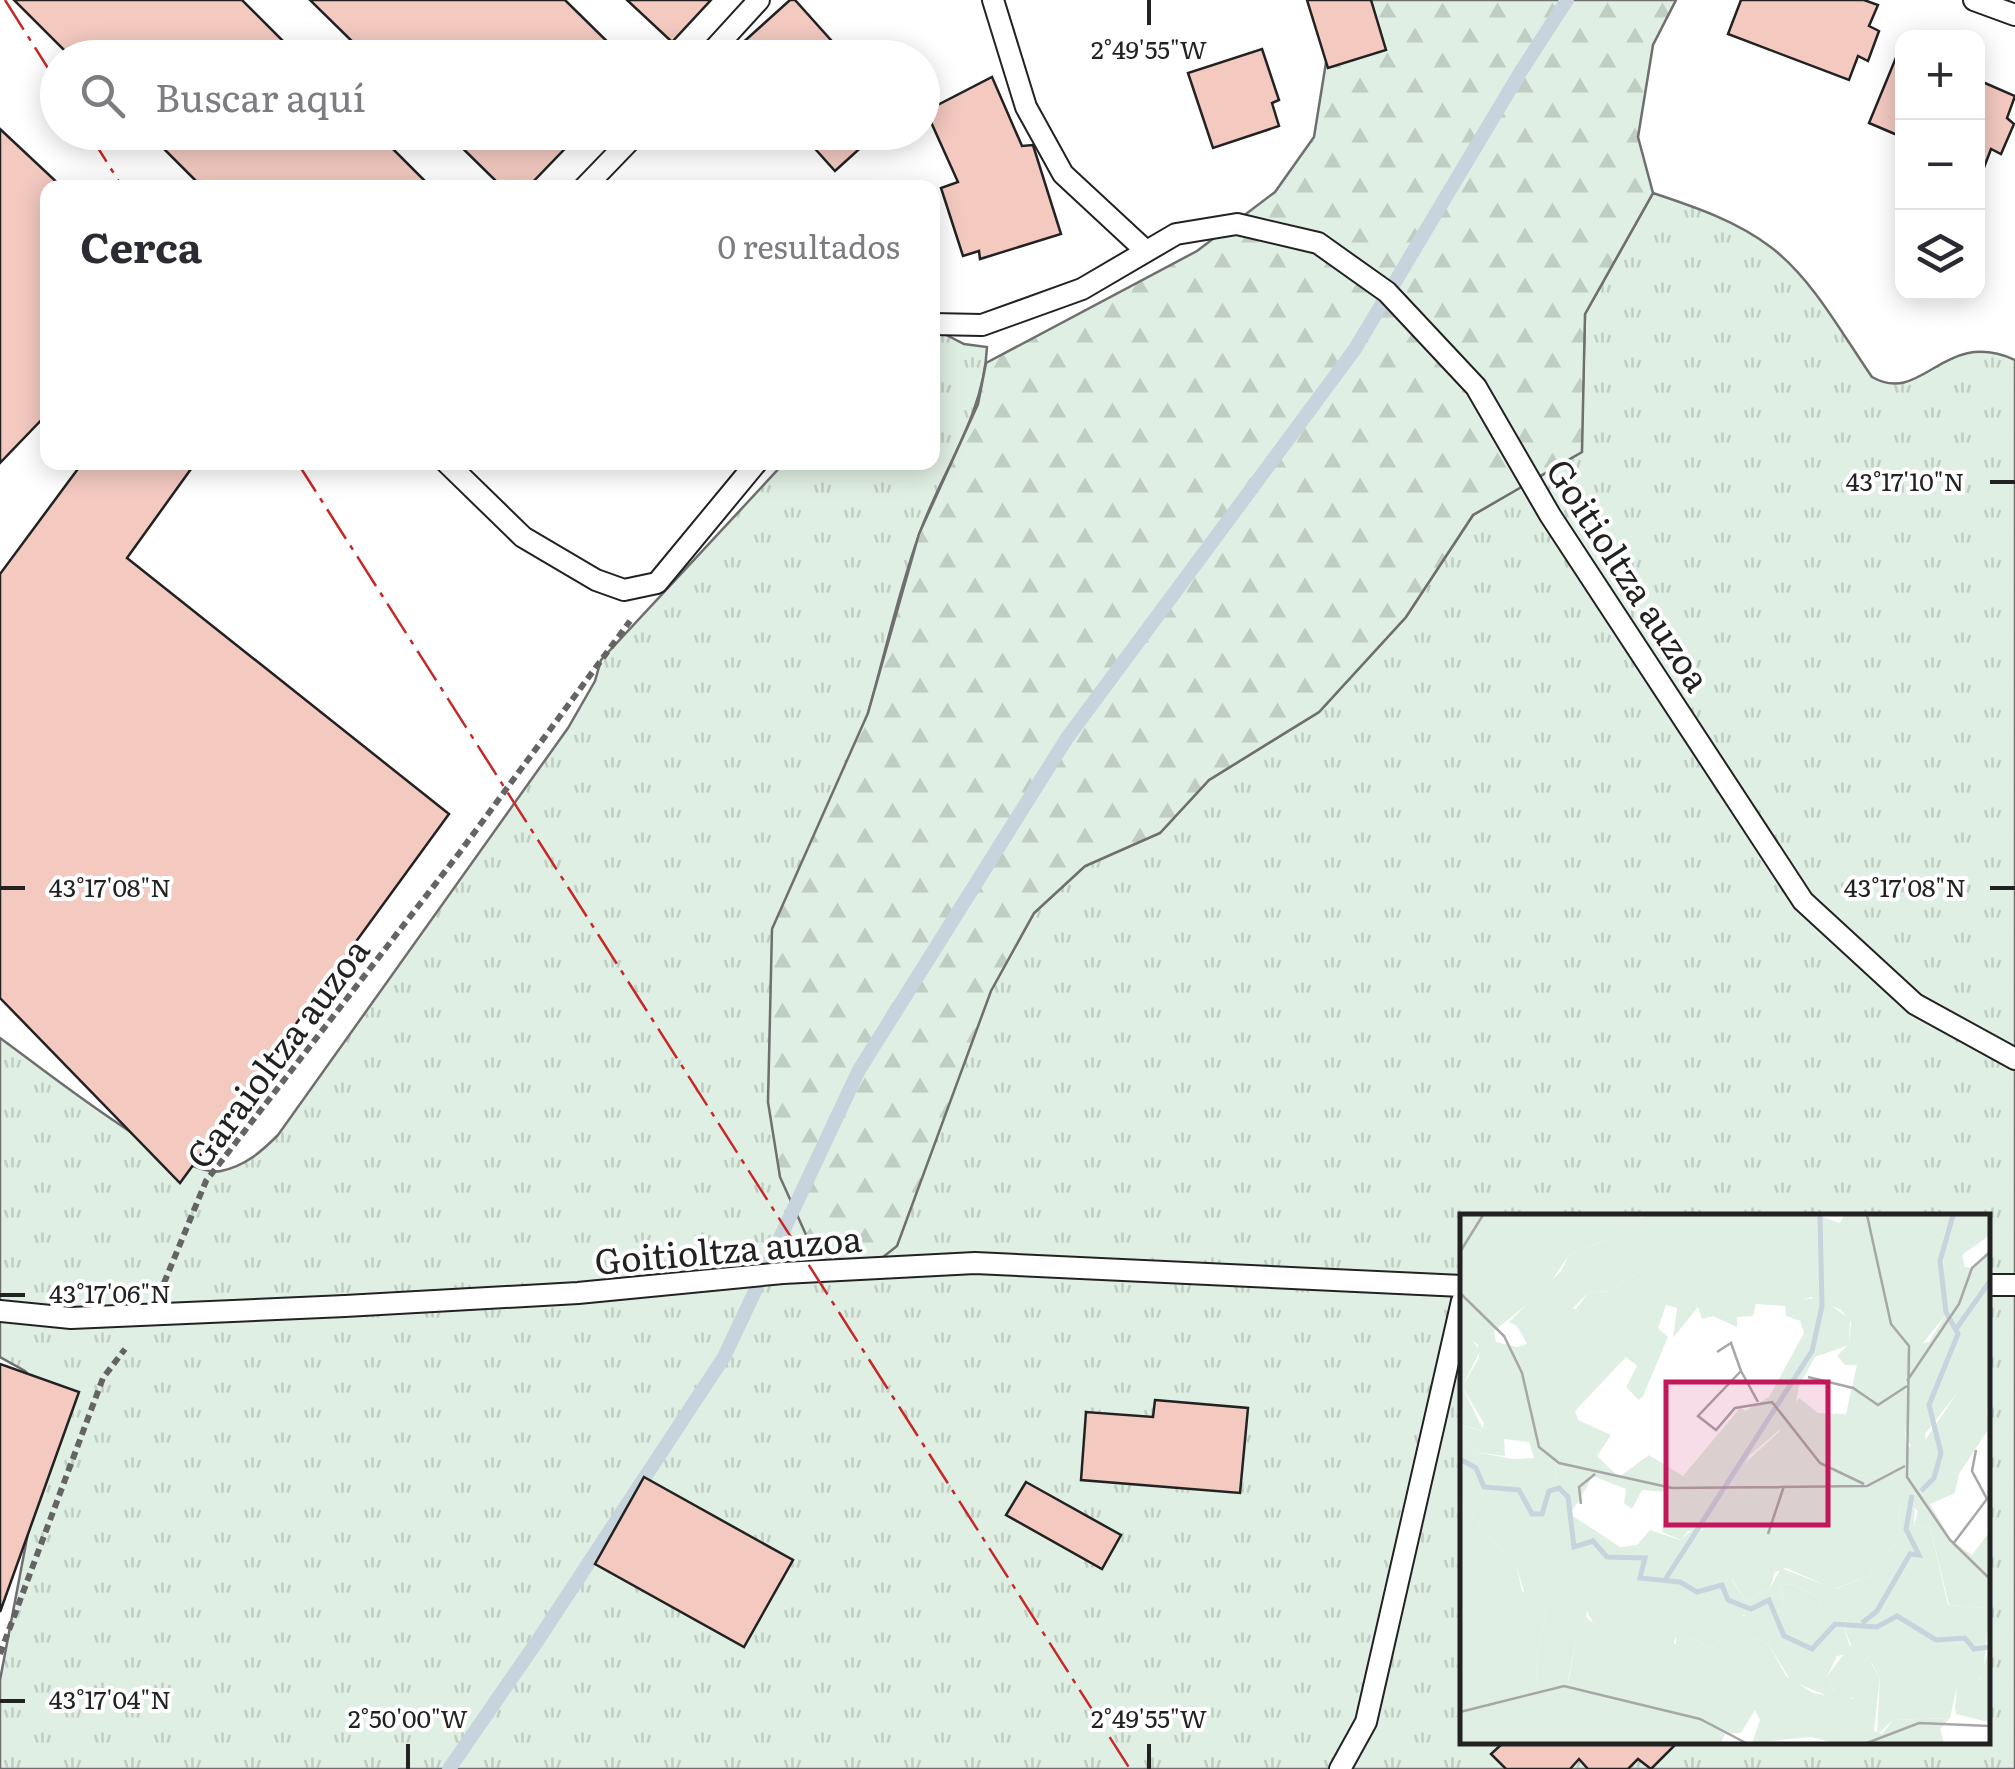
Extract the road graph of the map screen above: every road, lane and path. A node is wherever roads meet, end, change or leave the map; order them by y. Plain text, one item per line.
1 (759, 0) edge
2 (994, 0) edge
3 (1974, 0) edge
4 (2015, 15) edge
5 (722, 40) edge
6 (621, 150) edge
7 (592, 180) edge
8 (1146, 252) junction
9 (940, 324) edge
10 (454, 470) edge
11 (750, 470) edge
12 (656, 583) junction
13 (2015, 1059) edge
14 (1460, 1286) edge
15 (1460, 1310) edge
16 (0, 1311) edge
17 (152, 1314) junction
18 (0, 1654) edge
19 (1340, 1769) edge

1 - 5 lane
2 - 8 lane
3 - 4 lane
6 - 7 lane
8 - 9 lane, Goitioltza auzoa
8 - 13 lane, Goitioltza auzoa
10 - 12 lane
11 - 12 lane
12 - 17 path, Garaioltza auzoa
14 - 17 lane, Goitioltza auzoa
15 - 19 lane
16 - 17 lane, Goitioltza auzoa
17 - 18 path, Garaioltza auzoa

